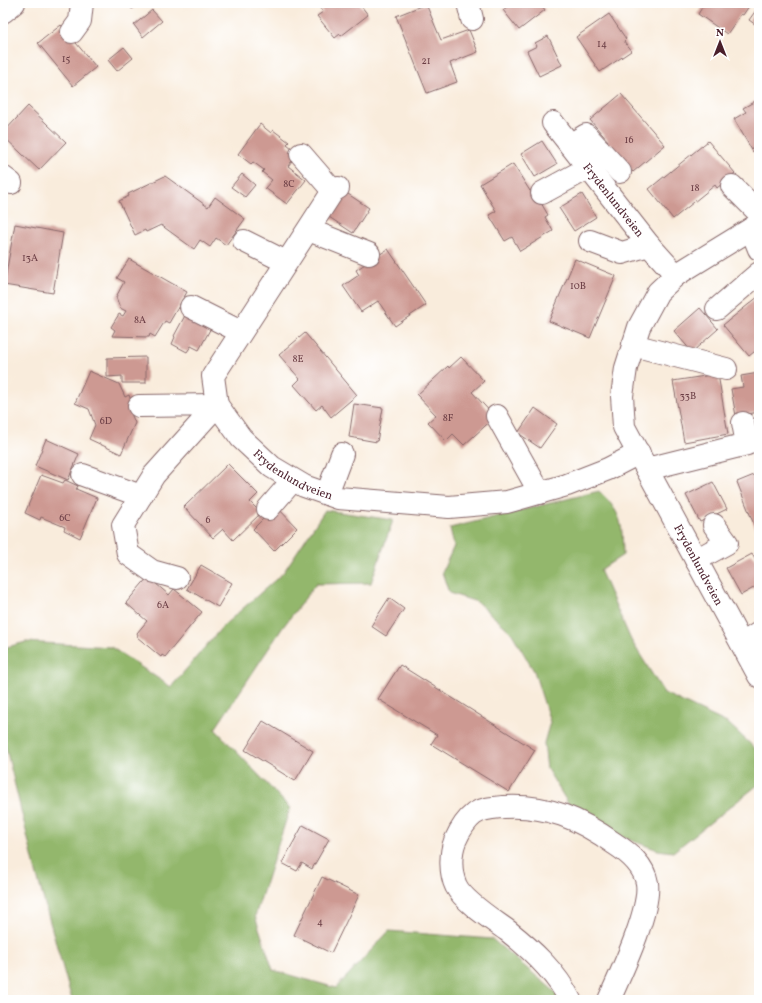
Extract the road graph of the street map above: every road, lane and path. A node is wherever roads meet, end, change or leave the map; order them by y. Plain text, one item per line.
1 (14, 3) edge
2 (82, 3) edge
3 (3, 12) edge
4 (72, 32) dead end
5 (553, 123) dead end
6 (570, 145) junction
7 (301, 154) dead end
8 (588, 168) junction
9 (620, 172) dead end
10 (732, 186) dead end
11 (542, 193) dead end
12 (756, 222) edge
13 (309, 230) junction
14 (244, 241) dead end
15 (590, 241) dead end
16 (649, 245) junction
17 (759, 249) edge
18 (369, 254) dead end
19 (286, 262) junction
20 (759, 273) edge
21 (676, 275) junction
22 (191, 307) dead end
23 (717, 309) dead end
24 (242, 332) junction
25 (633, 345) junction
26 (726, 369) dead end
27 (216, 405) junction
28 (139, 406) dead end
29 (497, 416) dead end
30 (743, 423) dead end
31 (342, 454) dead end
32 (643, 461) junction
33 (83, 475) dead end
34 (293, 480) junction
35 (540, 493) junction
36 (328, 494) junction
37 (141, 496) junction
38 (268, 509) dead end
39 (714, 525) dead end
40 (696, 560) junction
41 (177, 578) dead end
42 (750, 639) edge
43 (759, 676) edge
44 (570, 1000) edge
45 (609, 1000) edge

1 - 3 street
2 - 4 street
5 - 6 street, Frydenlundveien
6 - 8 street, Frydenlundveien
6 - 9 street
7 - 13 street
8 - 11 street
8 - 16 street, Frydenlundveien
10 - 12 street
12 - 17 street
12 - 21 street, Frydenlundveien
13 - 18 street
13 - 19 street
14 - 19 street
15 - 16 street
16 - 21 street, Frydenlundveien
19 - 24 street
20 - 23 street
21 - 25 street, Frydenlundveien
22 - 24 street
24 - 27 street
25 - 26 street
25 - 32 street, Frydenlundveien
27 - 28 street
27 - 34 street, Frydenlundveien
27 - 37 street
29 - 35 street
30 - 32 street
31 - 36 street
32 - 35 street, Frydenlundveien
32 - 40 street, Frydenlundveien
33 - 37 street
34 - 36 street, Frydenlundveien
34 - 38 street
35 - 36 street, Frydenlundveien
37 - 41 street
39 - 40 street
40 - 42 street, Frydenlundveien
42 - 43 street, Frydenlundveien
44 - 45 street

